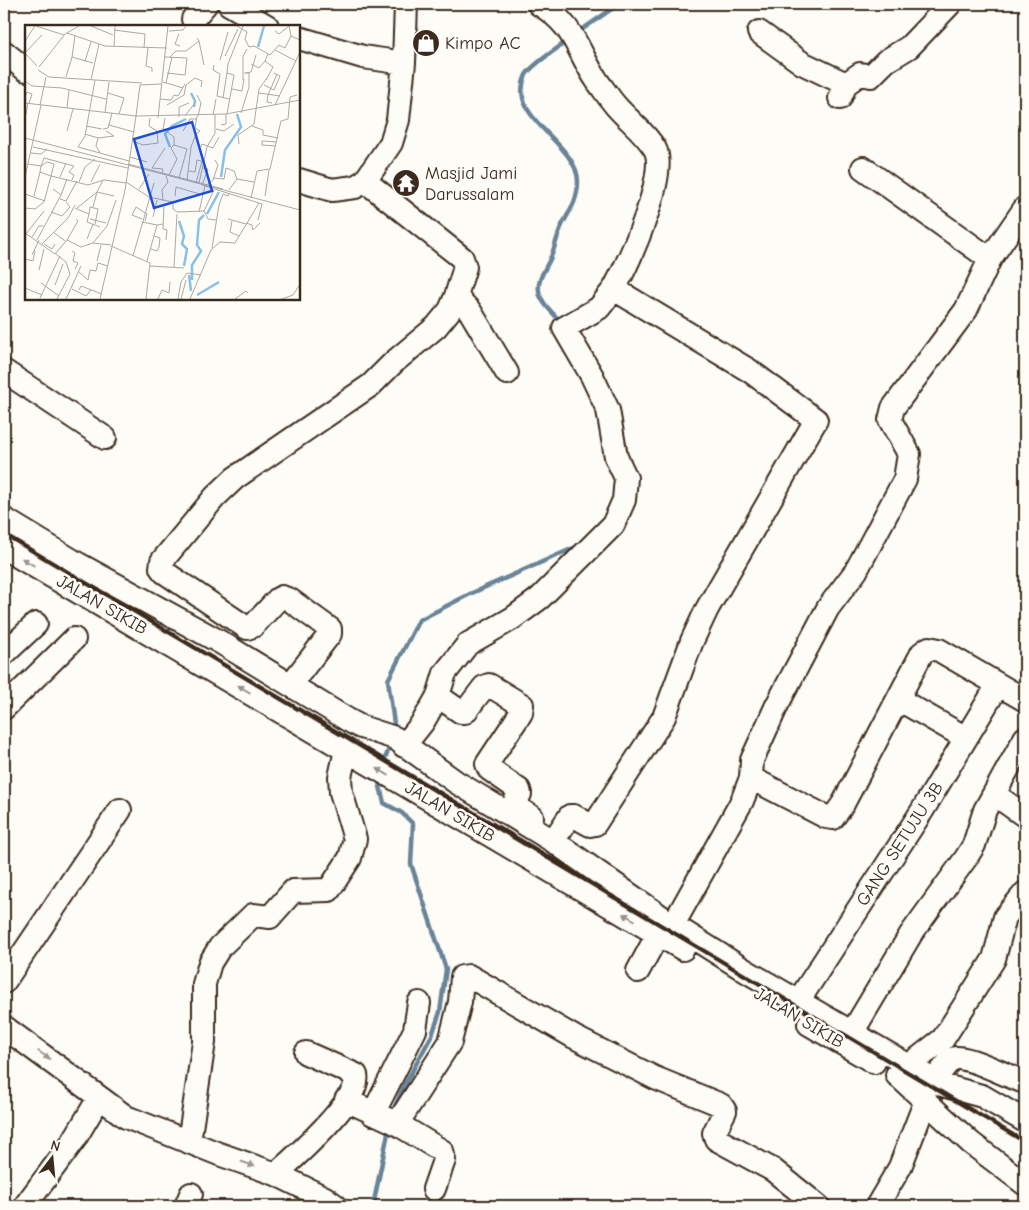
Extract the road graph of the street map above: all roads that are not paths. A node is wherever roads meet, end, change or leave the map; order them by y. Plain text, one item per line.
1 (229, 4) edge
2 (406, 4) edge
3 (539, 4) edge
4 (950, 4) edge
5 (265, 25) edge
6 (759, 32) dead end
7 (300, 38) edge
8 (4, 52) edge
9 (404, 63) junction
10 (25, 69) edge
11 (863, 168) dead end
12 (300, 180) edge
13 (364, 181) junction
14 (1025, 208) edge
15 (990, 259) junction
16 (614, 289) junction
17 (456, 296) junction
18 (4, 371) edge
19 (507, 372) dead end
20 (104, 438) dead end
21 (4, 518) edge
22 (4, 548) edge
23 (213, 606) junction
24 (36, 624) dead end
25 (200, 631) junction
26 (74, 639) dead end
27 (4, 654) edge
28 (291, 684) junction
29 (998, 685) junction
30 (438, 696) junction
31 (898, 699) junction
32 (1025, 700) edge
33 (4, 708) edge
34 (966, 738) junction
35 (1025, 738) edge
36 (392, 739) junction
37 (346, 750) junction
38 (750, 778) junction
39 (994, 794) junction
40 (120, 810) dead end
41 (1025, 816) edge
42 (540, 821) dead end
43 (553, 841) junction
44 (1025, 893) edge
45 (665, 929) junction
46 (638, 971) dead end
47 (4, 982) edge
48 (799, 1000) junction
49 (420, 1003) dead end
50 (4, 1027) edge
51 (853, 1031) junction
52 (306, 1053) dead end
53 (903, 1070) junction
54 (935, 1080) junction
55 (1025, 1082) edge
56 (99, 1098) junction
57 (346, 1100) junction
58 (926, 1100) junction
59 (386, 1120) junction
60 (1025, 1121) edge
61 (189, 1142) junction
62 (276, 1174) junction
63 (1025, 1184) edge
64 (434, 1189) dead end
65 (25, 1206) edge
66 (336, 1206) edge
67 (818, 1206) edge
68 (877, 1206) edge

1 - 5 street
2 - 9 street
3 - 16 street
4 - 6 street
7 - 9 street
8 - 10 street
9 - 13 street
11 - 15 street
12 - 13 street
13 - 17 street
14 - 15 street
15 - 38 street
16 - 30 street
16 - 43 street
17 - 19 street
17 - 23 street
18 - 20 street
21 - 25 street
37 -> 22 street, JALAN SIKIB
23 - 25 street
23 - 28 street
24 - 27 street
25 - 28 street
26 - 33 street
28 - 36 street
29 - 31 street
29 - 32 street
29 - 34 street, GANG SETUJU 3B
30 - 36 street
30 - 42 street
31 - 34 street
31 - 38 street
34 - 48 street, GANG SETUJU 3B
35 - 39 street
36 - 43 street
45 -> 37 street, JALAN SIKIB
37 - 61 street
38 - 45 street
39 - 41 street
39 - 51 street
40 - 47 street
43 - 45 street
44 - 53 street
45 - 46 street
45 - 48 street
45 - 53 street, JALAN SIKIB
48 - 51 street
49 - 59 street
50 -> 56 street
51 - 53 street
52 - 57 street
53 - 54 street
53 - 58 street
54 - 55 street
54 - 60 street
56 - 61 street
56 - 65 street
57 - 59 street
57 - 62 street
58 - 63 street
58 - 68 street
59 - 64 street
59 - 67 street
61 -> 62 street
62 - 66 street

